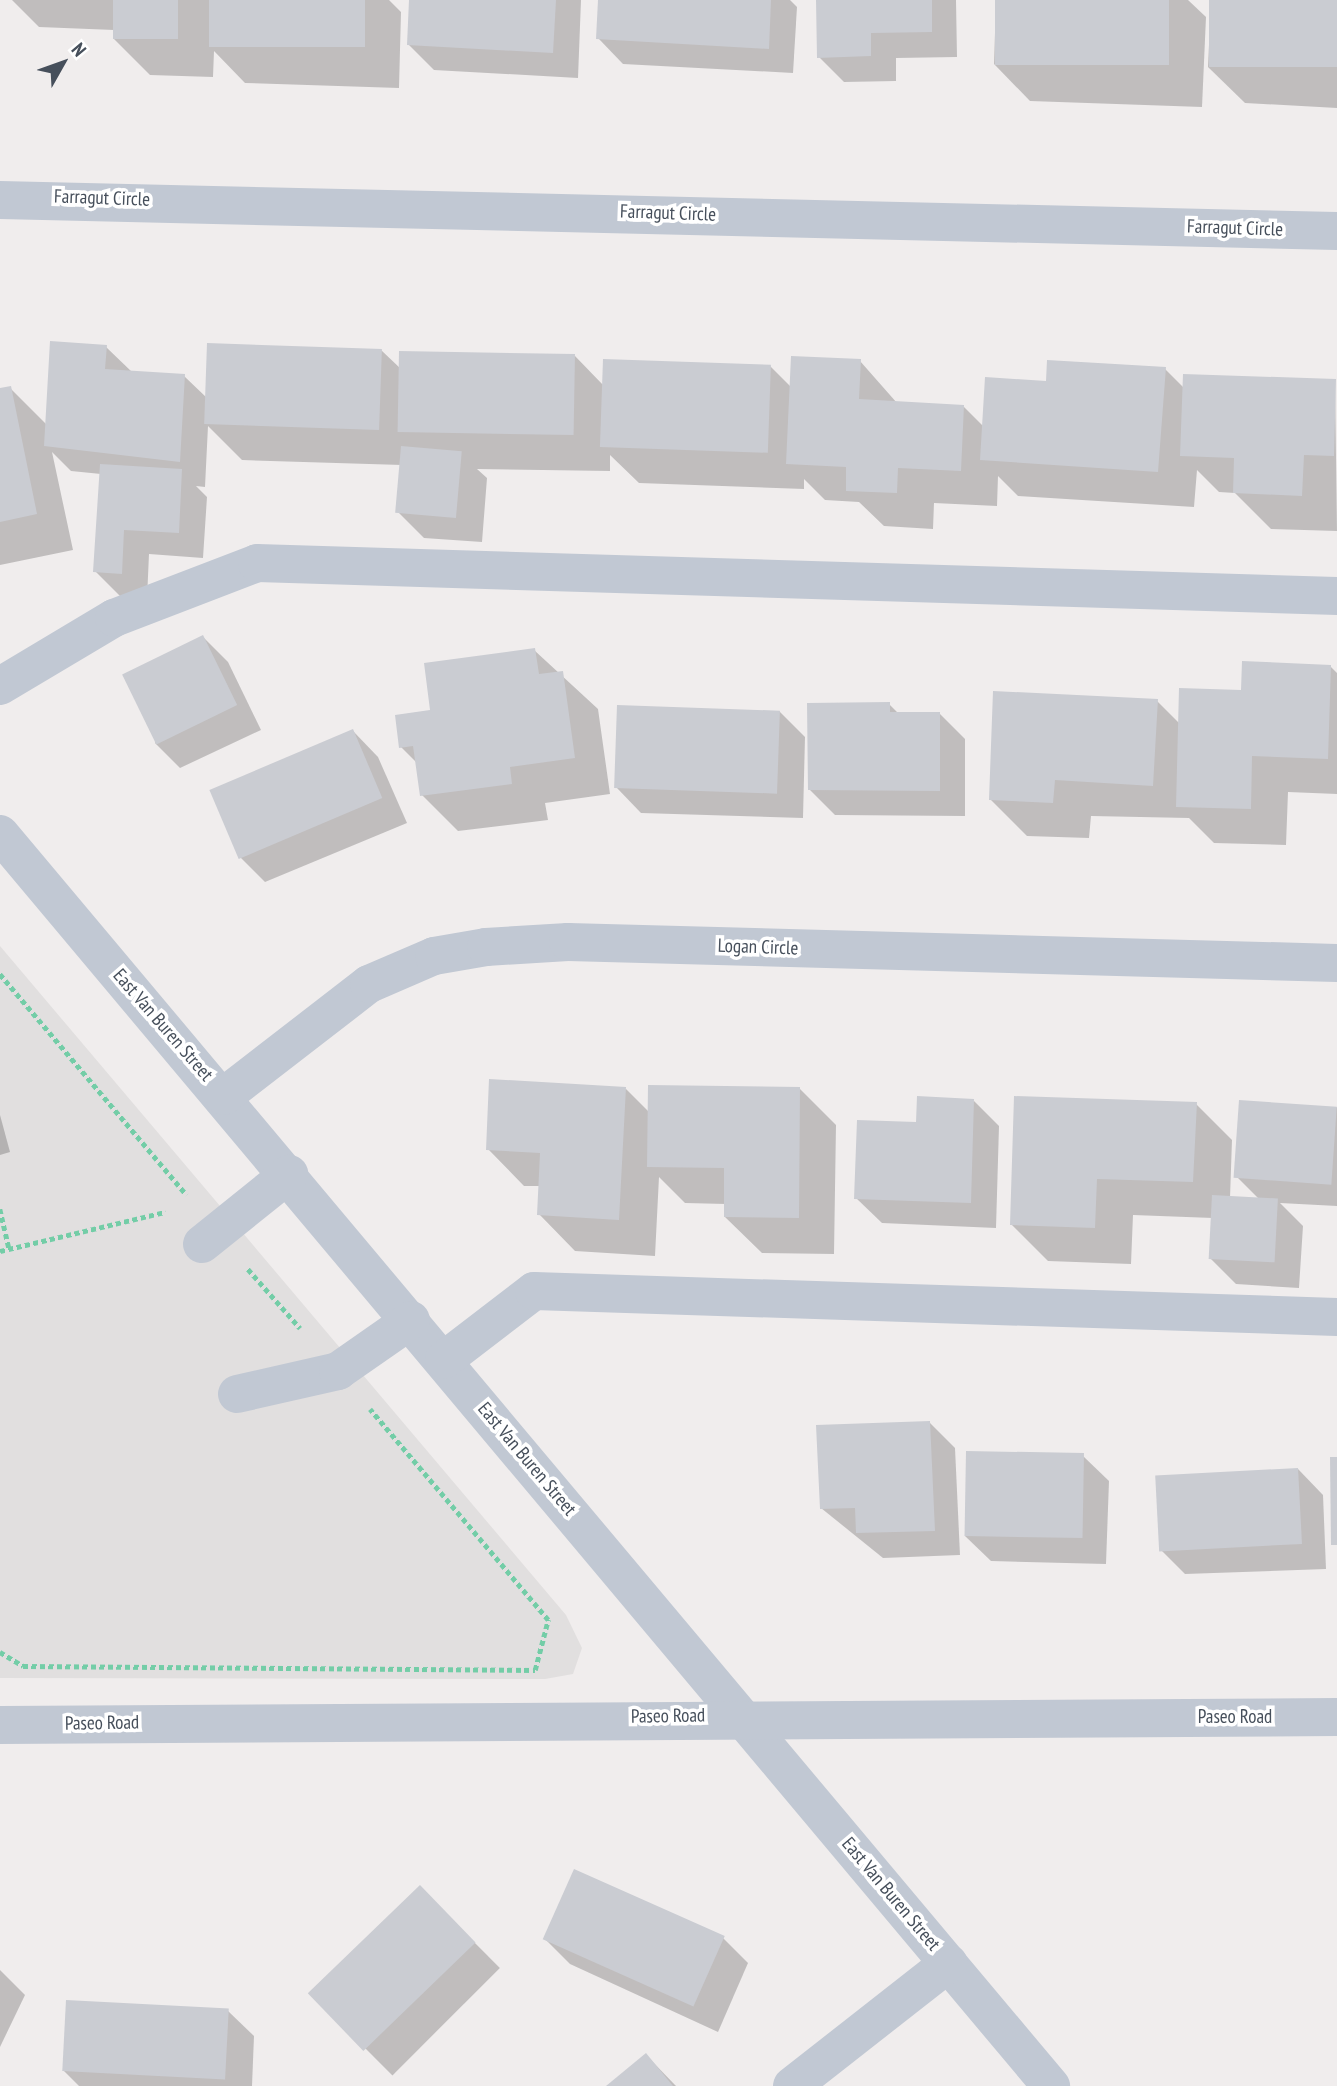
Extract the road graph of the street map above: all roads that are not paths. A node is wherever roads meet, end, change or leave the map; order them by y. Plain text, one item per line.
1 (0, 200) edge
2 (1337, 231) edge
3 (1337, 596) edge
4 (0, 685) edge
5 (0, 834) edge
6 (14, 876) edge
7 (1337, 963) edge
8 (224, 1097) junction
9 (289, 1174) junction
10 (209, 1238) road end
11 (1337, 1317) edge
12 (411, 1321) junction
13 (444, 1360) junction
14 (237, 1394) dead end
15 (742, 1716) junction
16 (1337, 1717) edge
17 (0, 1725) edge
18 (949, 1963) junction
19 (792, 2086) edge
20 (1051, 2086) edge

1 - 2 street, Farragut Circle
3 - 4 street
5 - 6 street, East Van Buren Street
6 - 8 street, East Van Buren Street
7 - 8 street, Logan Circle
8 - 9 street, East Van Buren Street
9 - 10 street
9 - 12 street, East Van Buren Street
11 - 13 street
12 - 13 street, East Van Buren Street
12 - 14 street
13 - 15 street, East Van Buren Street
15 - 16 street, Paseo Road
15 - 17 street, Paseo Road
15 - 18 street, East Van Buren Street
18 - 19 street
18 - 20 street, East Van Buren Street

